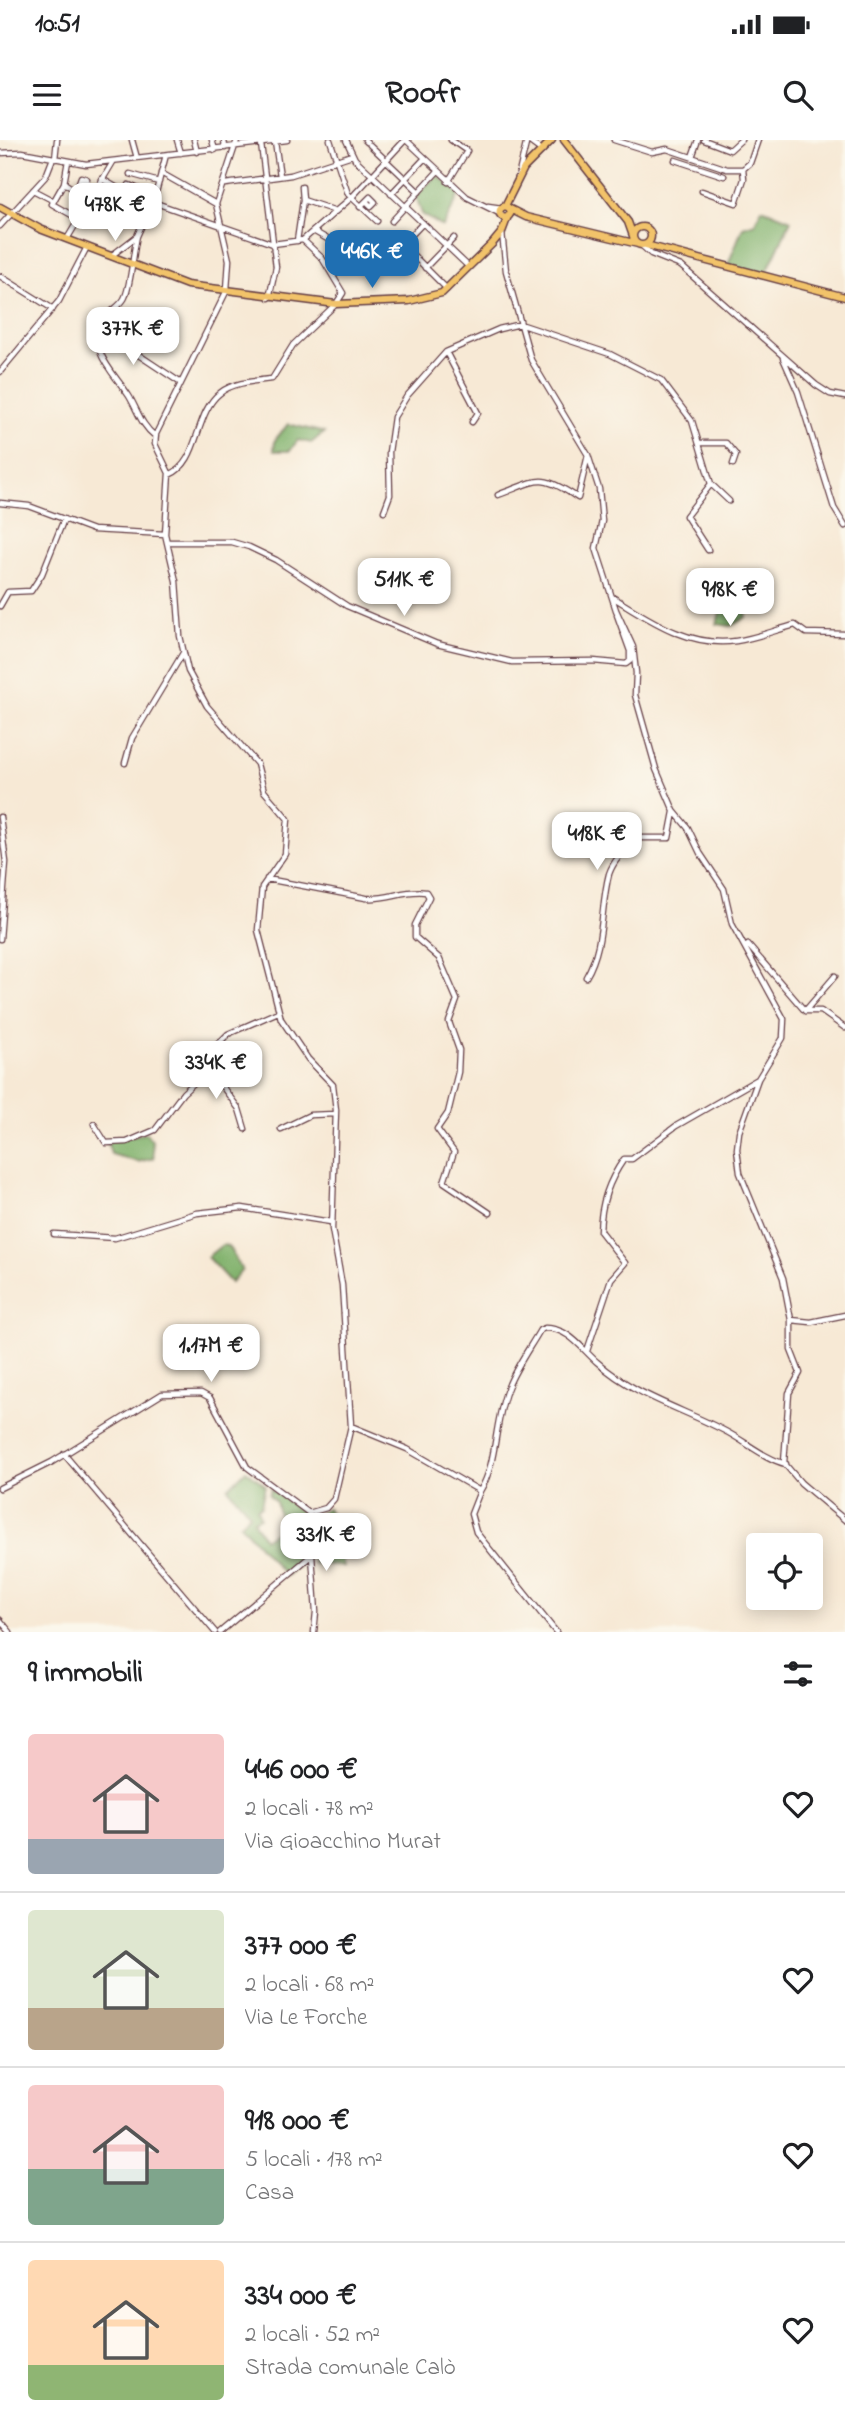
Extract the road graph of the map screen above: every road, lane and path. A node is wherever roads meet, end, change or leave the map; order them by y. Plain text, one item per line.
1 (57, 140) edge
2 (132, 140) edge
3 (177, 140) edge
4 (194, 140) edge
5 (212, 140) edge
6 (224, 140) edge
7 (287, 140) edge
8 (330, 140) edge
9 (346, 140) edge
10 (405, 140) edge
11 (451, 140) edge
12 (527, 140) edge
13 (552, 140) edge
14 (564, 140) edge
15 (614, 140) edge
16 (698, 140) edge
17 (704, 140) edge
18 (741, 140) edge
19 (758, 140) edge
20 (275, 142) junction
21 (367, 142) edge
22 (237, 143) edge
23 (261, 144) junction
24 (225, 148) junction
25 (215, 150) junction
26 (542, 150) junction
27 (197, 152) junction
28 (0, 153) edge
29 (181, 153) junction
30 (166, 155) junction
31 (352, 155) junction
32 (692, 157) junction
33 (54, 158) junction
34 (137, 158) junction
35 (425, 158) junction
36 (386, 160) junction
37 (675, 160) dead end
38 (68, 161) junction
39 (113, 161) junction
40 (337, 162) junction
41 (713, 164) junction
42 (743, 169) junction
43 (438, 171) junction
44 (711, 172) junction
45 (160, 173) junction
46 (130, 174) dead end
47 (280, 176) junction
48 (372, 176) junction
49 (724, 176) dead end
50 (518, 177) junction
51 (265, 178) junction
52 (103, 179) junction
53 (405, 179) junction
54 (79, 182) dead end
55 (159, 182) junction
56 (449, 182) junction
57 (64, 183) junction
58 (225, 184) junction
59 (129, 185) dead end
60 (302, 187) dead end
61 (33, 190) junction
62 (76, 191) junction
63 (702, 191) dead end
64 (419, 192) junction
65 (391, 194) junction
66 (352, 197) junction
67 (90, 200) junction
68 (303, 200) junction
69 (366, 201) dead end
70 (153, 202) junction
71 (53, 203) junction
72 (216, 204) junction
73 (0, 207) edge
74 (360, 207) junction
75 (405, 207) junction
76 (336, 211) junction
77 (505, 212) junction
78 (12, 214) junction
79 (79, 219) junction
80 (377, 221) dead end
81 (392, 221) dead end
82 (628, 222) junction
83 (423, 223) junction
84 (0, 226) edge
85 (222, 227) junction
86 (641, 227) junction
87 (503, 230) junction
88 (315, 232) junction
89 (632, 234) junction
90 (393, 235) dead end
91 (137, 236) junction
92 (378, 237) dead end
93 (454, 238) dead end
94 (66, 240) junction
95 (614, 240) junction
96 (300, 241) junction
97 (647, 242) junction
98 (273, 244) junction
99 (402, 245) junction
100 (446, 246) junction
101 (86, 247) junction
102 (345, 249) dead end
103 (656, 255) junction
104 (677, 255) junction
105 (111, 256) junction
106 (130, 263) junction
107 (425, 268) junction
108 (470, 268) junction
109 (334, 275) junction
110 (0, 276) edge
111 (227, 290) junction
112 (447, 290) junction
113 (845, 297) edge
114 (269, 298) junction
115 (336, 304) junction
116 (53, 309) junction
117 (521, 325) junction
118 (100, 329) junction
119 (446, 352) junction
120 (783, 357) junction
121 (0, 372) edge
122 (181, 384) junction
123 (845, 397) edge
124 (472, 422) dead end
125 (156, 437) junction
126 (699, 443) junction
127 (588, 454) junction
128 (733, 464) dead end
129 (169, 475) junction
130 (710, 484) junction
131 (498, 495) dead end
132 (729, 501) dead end
133 (0, 503) edge
134 (384, 511) dead end
135 (64, 519) junction
136 (845, 526) edge
137 (165, 534) junction
138 (167, 541) junction
139 (708, 550) dead end
140 (614, 598) junction
141 (0, 606) edge
142 (616, 610) junction
143 (845, 634) edge
144 (184, 652) junction
145 (125, 763) dead end
146 (674, 811) junction
147 (0, 817) edge
148 (267, 879) junction
149 (738, 934) junction
150 (0, 939) edge
151 (835, 976) dead end
152 (586, 977) dead end
153 (805, 1011) junction
154 (278, 1012) junction
155 (845, 1028) edge
156 (209, 1069) junction
157 (758, 1079) junction
158 (335, 1114) junction
159 (94, 1124) dead end
160 (245, 1129) dead end
161 (281, 1129) dead end
162 (489, 1213) dead end
163 (331, 1222) junction
164 (54, 1234) dead end
165 (845, 1315) edge
166 (790, 1320) junction
167 (587, 1352) junction
168 (351, 1426) junction
169 (64, 1454) junction
170 (786, 1464) junction
171 (0, 1488) edge
172 (480, 1492) junction
173 (309, 1513) junction
174 (845, 1520) edge
175 (312, 1555) junction
176 (0, 1620) edge
177 (10, 1632) edge
178 (218, 1632) edge
179 (314, 1632) edge
180 (556, 1632) edge

1 - 33 street
2 - 34 street
3 - 29 street
4 - 27 street
5 - 25 street
6 - 24 street
7 - 20 street
8 - 40 street
9 - 31 street
10 - 35 street
10 - 36 street
11 - 56 street
12 - 26 street
12 - 50 street
13 - 26 main road
14 - 82 main road
15 - 32 street
16 - 32 street
17 - 18 street
19 - 42 street
20 - 23 street
20 - 47 street
21 - 36 street
22 - 23 street
22 - 24 street
22 - 58 street
23 - 51 street
24 - 25 street
25 - 27 street
26 - 50 main road
27 - 29 street
28 - 33 street
29 - 30 street
30 - 34 street
30 - 45 street
31 - 40 street
31 - 48 street
32 - 41 street
33 - 38 street
33 - 61 street
34 - 39 street
35 - 43 street
35 - 53 street
36 - 48 street
36 - 53 street
37 - 44 street
38 - 39 street
38 - 57 street
39 - 52 street
40 - 47 street
40 - 66 street
41 - 42 street
41 - 44 street
42 - 63 street
43 - 56 street
43 - 64 street
44 - 49 street
45 - 55 street
45 - 72 street
46 - 55 street
47 - 51 street
48 - 65 street
48 - 66 street
50 - 77 main road
51 - 58 street
51 - 98 street
52 - 67 street
52 - 70 street
53 - 64 street
53 - 65 street
54 - 62 street
55 - 70 street
56 - 77 street
57 - 62 street
57 - 71 street
58 - 72 street
59 - 70 street
60 - 68 street
61 - 71 street
61 - 78 street
62 - 67 street
64 - 75 street
65 - 75 street
66 - 74 street
66 - 76 street
67 - 79 street
68 - 76 street
68 - 96 street
69 - 74 street
70 - 85 street
70 - 91 street
71 - 79 street
72 - 85 street
73 - 78 main road
74 - 80 street
75 - 81 street
75 - 83 street
76 - 88 street
77 - 87 main road
77 - 95 main road
78 - 84 street
78 - 94 main road
79 - 94 street
82 - 86 main road
82 - 89 main road
83 - 99 street
83 - 100 street
85 - 98 street
85 - 111 street
86 - 89 main road
86 - 97 main road
87 - 108 main road
87 - 117 street
88 - 96 street
88 - 102 street
89 - 95 main road
89 - 97 main road
90 - 99 street
91 - 105 street
91 - 106 street
92 - 109 street
93 - 100 street
94 - 101 main road
95 - 97 main road
96 - 98 street
96 - 109 street
97 - 103 street
97 - 103 street
97 - 104 main road
97 - 104 main road
98 - 114 street
99 - 107 street
100 - 107 street
100 - 108 street
101 - 105 main road
101 - 116 street
103 - 120 street
104 - 113 main road
105 - 106 main road
106 - 111 main road
106 - 118 street
107 - 112 street
108 - 112 main road
109 - 115 street
110 - 116 street
111 - 114 main road
111 - 122 street
112 - 115 main road
114 - 115 main road
115 - 129 street
116 - 121 street
117 - 119 street
117 - 126 street
117 - 127 street
118 - 122 street
118 - 125 street
119 - 124 street
119 - 134 street
120 - 123 street
120 - 136 street
122 - 125 street
125 - 129 street
126 - 128 street
126 - 130 street
127 - 131 street
127 - 140 street
129 - 137 street
130 - 132 street
130 - 139 street
133 - 135 street
135 - 137 street
135 - 141 street
137 - 138 street
138 - 142 street
138 - 144 street
140 - 142 street
140 - 143 street
142 - 146 street
144 - 145 street
144 - 148 street
146 - 149 street
146 - 152 street
147 - 150 street
148 - 154 street
148 - 162 street
149 - 153 street
149 - 157 street
151 - 153 street
153 - 155 street
154 - 156 street
154 - 158 street
156 - 159 street
156 - 160 street
157 - 166 street
157 - 167 street
158 - 161 street
158 - 163 street
163 - 164 street
163 - 168 street
165 - 166 street
166 - 170 street
167 - 170 street
167 - 172 street
168 - 172 street
168 - 173 street
169 - 171 street
169 - 173 street
169 - 178 street
170 - 174 street
172 - 180 street
173 - 175 street
175 - 178 street
175 - 179 street
176 - 177 street

